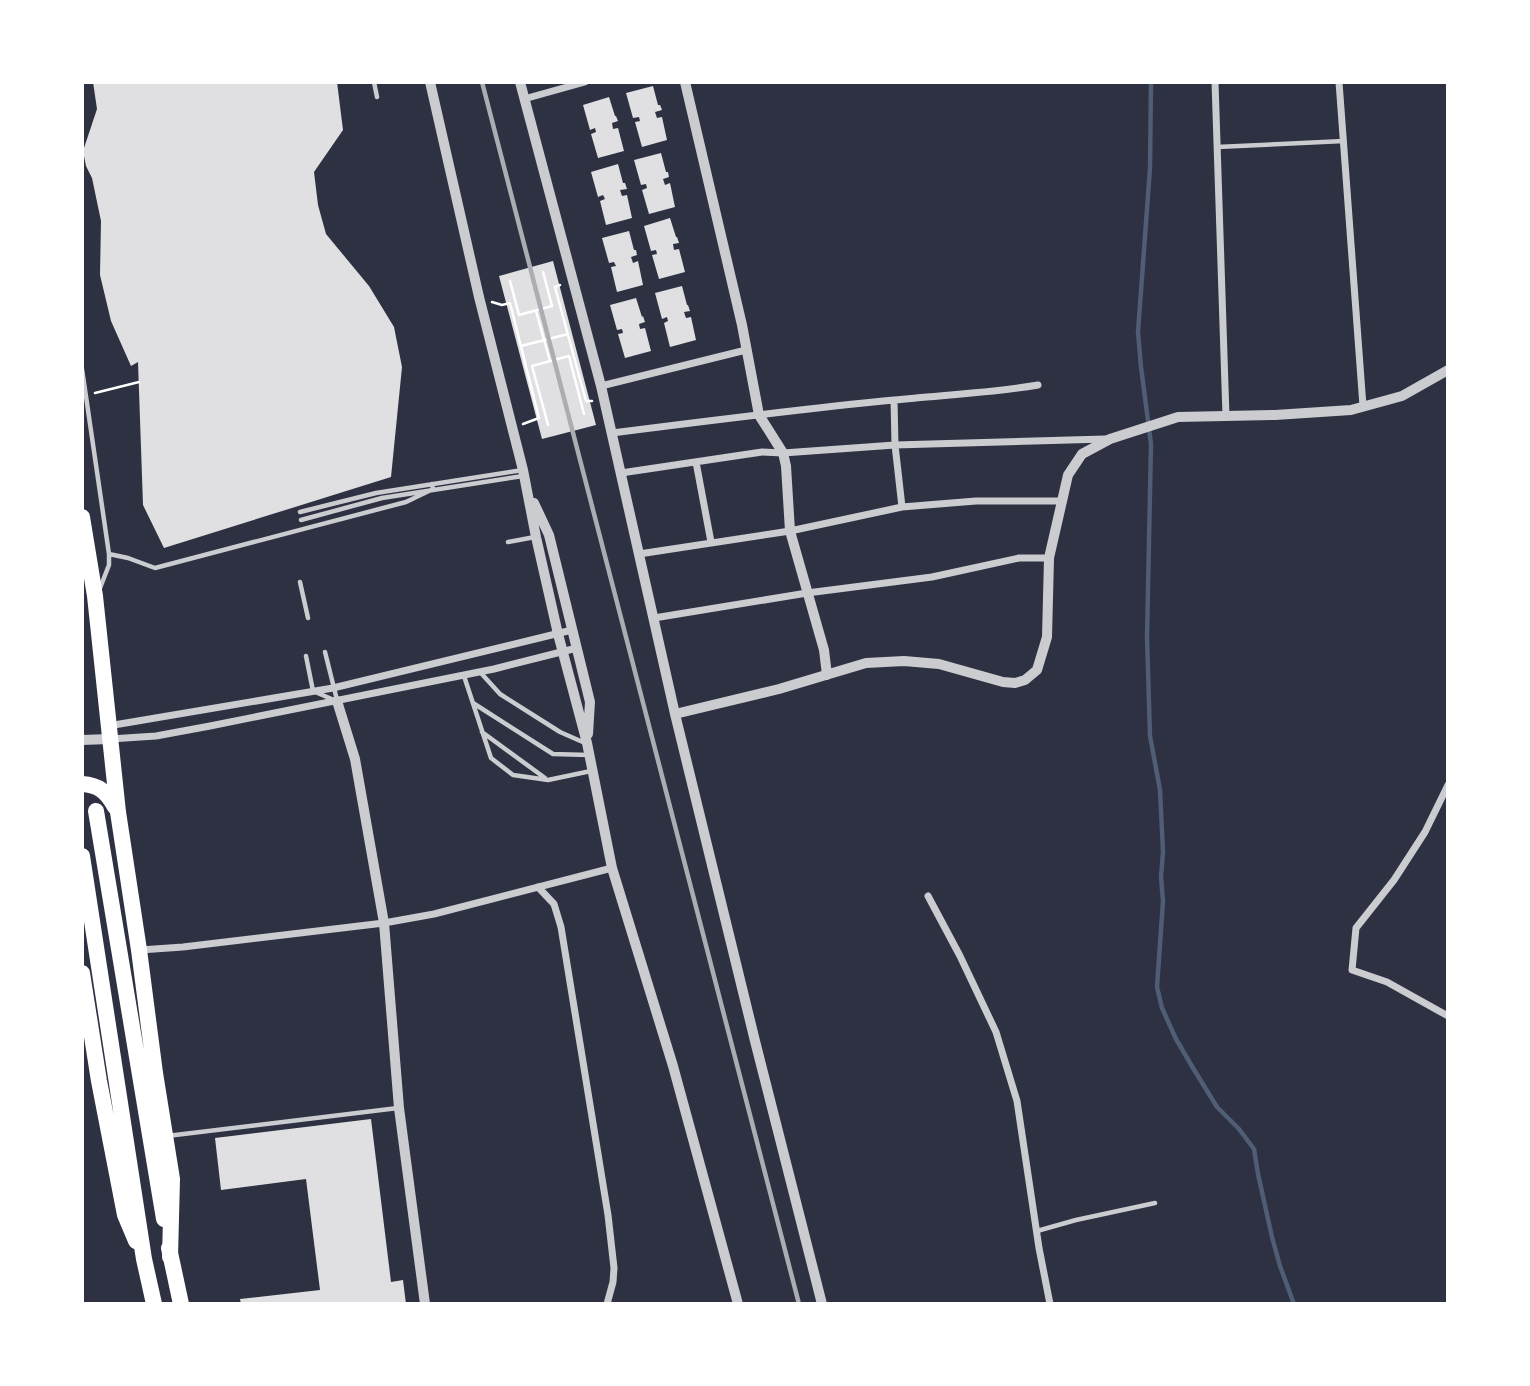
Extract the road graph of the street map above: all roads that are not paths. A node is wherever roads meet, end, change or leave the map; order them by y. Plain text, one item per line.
1 (374, 82) edge
2 (430, 82) edge
3 (520, 82) edge
4 (585, 82) edge
5 (685, 82) edge
6 (1215, 82) edge
7 (1339, 82) edge
8 (377, 97) dead end
9 (524, 99) junction
10 (1344, 141) junction
11 (1216, 147) junction
12 (746, 350) junction
13 (82, 369) edge
14 (1448, 370) edge
15 (1038, 385) dead end
16 (601, 386) junction
17 (894, 400) junction
18 (1363, 406) junction
19 (759, 415) junction
20 (1226, 416) junction
21 (612, 433) junction
22 (1110, 439) junction
23 (895, 445) junction
24 (783, 453) junction
25 (696, 462) junction
26 (524, 473) junction
27 (621, 473) junction
28 (433, 486) junction
29 (527, 490) junction
30 (1061, 501) junction
31 (902, 507) junction
32 (300, 512) dead end
33 (82, 517) edge
34 (301, 520) dead end
35 (790, 531) junction
36 (536, 537) junction
37 (508, 542) dead end
38 (711, 542) junction
39 (110, 554) junction
40 (639, 554) junction
41 (1049, 558) junction
42 (300, 582) dead end
43 (807, 593) junction
44 (95, 596) junction
45 (308, 618) dead end
46 (654, 618) junction
47 (572, 630) junction
48 (558, 634) junction
49 (577, 648) junction
50 (325, 652) dead end
51 (563, 652) junction
52 (306, 656) dead end
53 (480, 672) junction
54 (463, 675) junction
55 (827, 675) junction
56 (333, 688) junction
57 (313, 691) junction
58 (337, 701) junction
59 (472, 703) junction
60 (675, 714) junction
61 (481, 731) junction
62 (109, 733) junction
63 (82, 740) edge
64 (588, 749) junction
65 (593, 771) junction
66 (548, 780) junction
67 (82, 785) edge
68 (1448, 785) edge
69 (96, 811) dead end
70 (118, 812) junction
71 (82, 856) edge
72 (612, 868) junction
73 (538, 887) junction
74 (928, 896) dead end
75 (384, 923) junction
76 (139, 950) junction
77 (82, 973) edge
78 (1448, 1016) edge
79 (399, 1108) junction
80 (166, 1136) junction
81 (1155, 1203) dead end
82 (1037, 1231) junction
83 (170, 1257) junction
84 (144, 1259) junction
85 (154, 1304) edge
86 (181, 1304) edge
87 (425, 1304) edge
88 (607, 1304) edge
89 (738, 1304) edge
90 (822, 1304) edge
91 (1050, 1304) edge

1 - 8 lane
2 - 26 street
3 - 9 street
4 - 9 street
5 - 12 street
6 - 11 street
7 - 10 street
9 - 16 street
10 - 11 lane
10 - 18 street
11 - 20 street
12 - 16 street
12 - 19 street
13 - 39 lane
14 - 18 street
15 - 17 street
16 - 21 street
17 - 19 street
17 - 23 street
18 - 20 street
19 - 21 street
19 - 24 street
20 - 22 street
21 - 27 street
22 - 23 street
22 - 30 street
23 - 24 street
23 - 31 street
24 - 25 street
24 - 35 street
25 - 27 street
25 - 38 street
26 - 28 lane
26 - 29 street
27 - 40 street
28 - 32 lane
28 - 34 lane
28 - 39 lane
29 - 36 street
29 - 47 street
30 - 31 street
30 - 41 street
31 - 35 street
33 - 44 highway
35 - 38 street
35 - 43 street
36 - 37 lane
36 - 48 street
38 - 40 street
39 - 44 lane
40 - 46 street
41 - 43 street
41 - 55 street
42 - 45 lane
43 - 46 street
43 - 55 street
44 - 62 highway
46 - 60 street
47 - 48 street
47 - 49 street
48 - 51 street
48 - 56 street
49 - 51 street
49 - 64 street
50 - 56 lane
51 - 53 street
51 - 64 street
52 - 57 lane
53 - 54 street
53 - 64 lane
54 - 58 street
54 - 59 lane
55 - 60 street
56 - 57 street
56 - 58 lane
57 - 58 lane
57 - 62 street
58 - 62 street
58 - 75 street
59 - 61 lane
59 - 64 lane
60 - 90 street
61 - 66 lane
61 - 66 lane
62 - 63 street
62 - 70 highway
64 - 65 street
65 - 66 lane
65 - 72 street
67 - 70 highway
68 - 78 street
69 - 83 highway
70 - 76 highway
71 - 84 highway
72 - 73 street
72 - 89 street
73 - 75 street
73 - 88 street
74 - 82 street
75 - 76 street
75 - 79 street
76 - 80 highway
77 - 84 highway
79 - 80 lane
79 - 87 street
80 - 83 highway
81 - 82 lane
82 - 91 street
83 - 86 highway
84 - 85 highway

